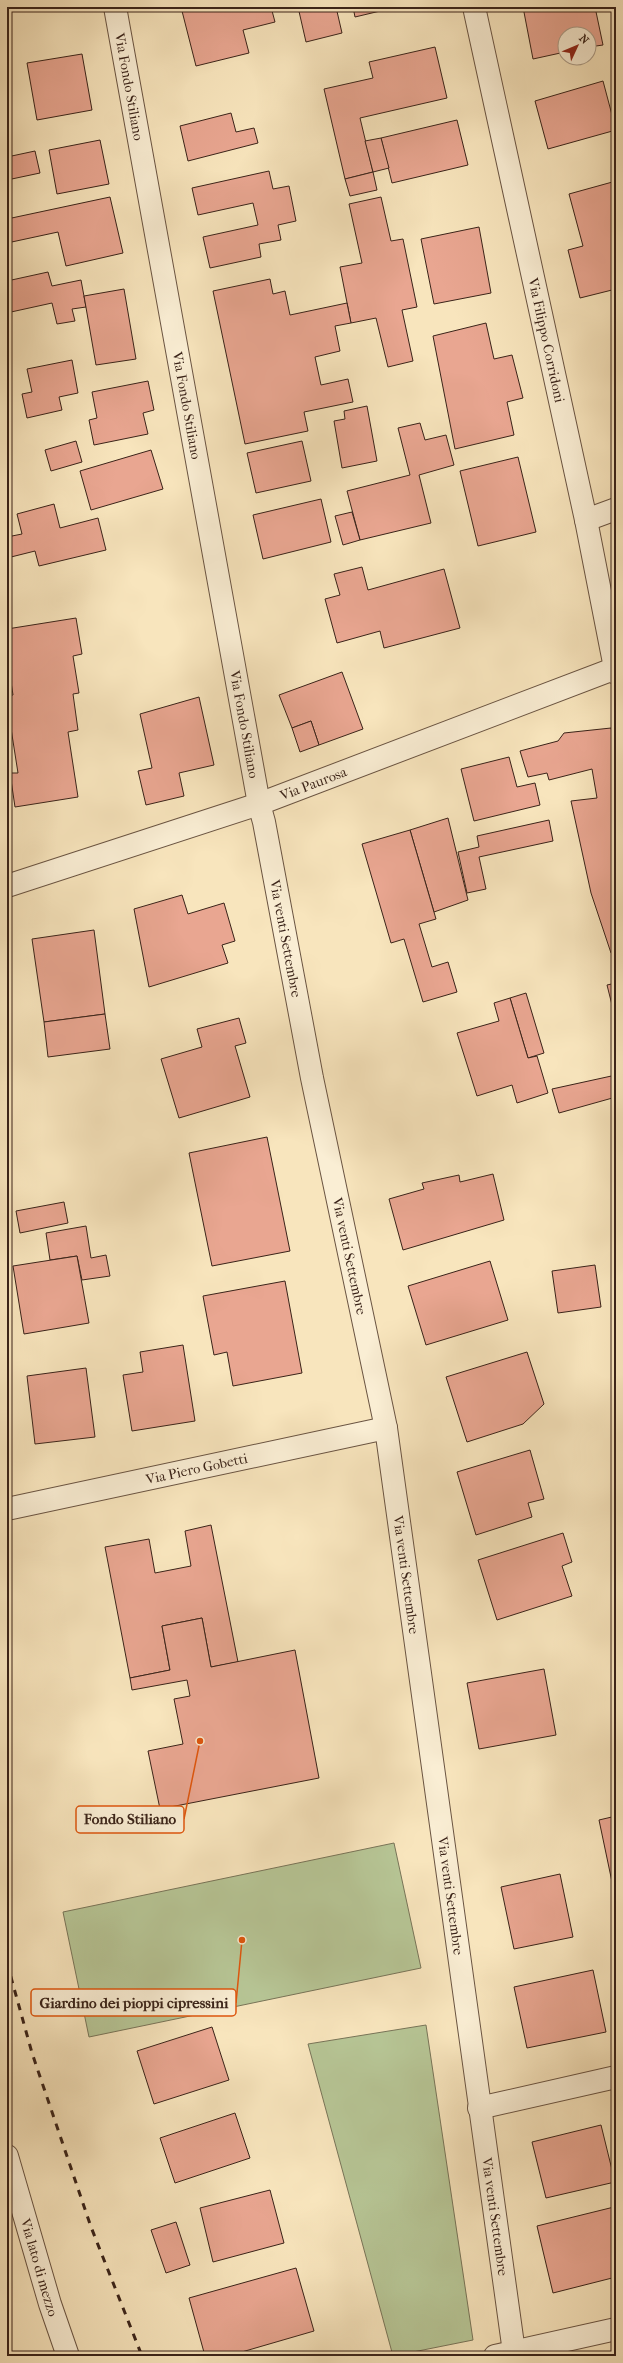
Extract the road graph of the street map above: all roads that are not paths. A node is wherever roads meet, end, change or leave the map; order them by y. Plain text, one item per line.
1 (115, 7) edge
2 (474, 7) edge
3 (616, 509) edge
4 (586, 520) junction
5 (616, 670) edge
6 (258, 804) junction
7 (7, 886) edge
8 (386, 1428) junction
9 (7, 1509) edge
10 (616, 2077) edge
11 (479, 2108) junction
12 (7, 2156) edge
13 (616, 2329) edge
14 (504, 2354) edge
15 (68, 2356) edge

1 - 6 street, Via Fondo Stiliano
2 - 4 street, Via Filippo Corridoni
3 - 4 street
4 - 5 street, Via Filippo Corridoni
5 - 6 street, Via Paurosa
6 - 7 street, Via Paurosa
6 - 8 street, Via venti Settembre
8 - 9 street, Via Piero Gobetti
8 - 11 street, Via venti Settembre
10 - 11 street
11 - 14 street, Via venti Settembre
12 - 15 street, Via lato di mezzo
13 - 14 street

